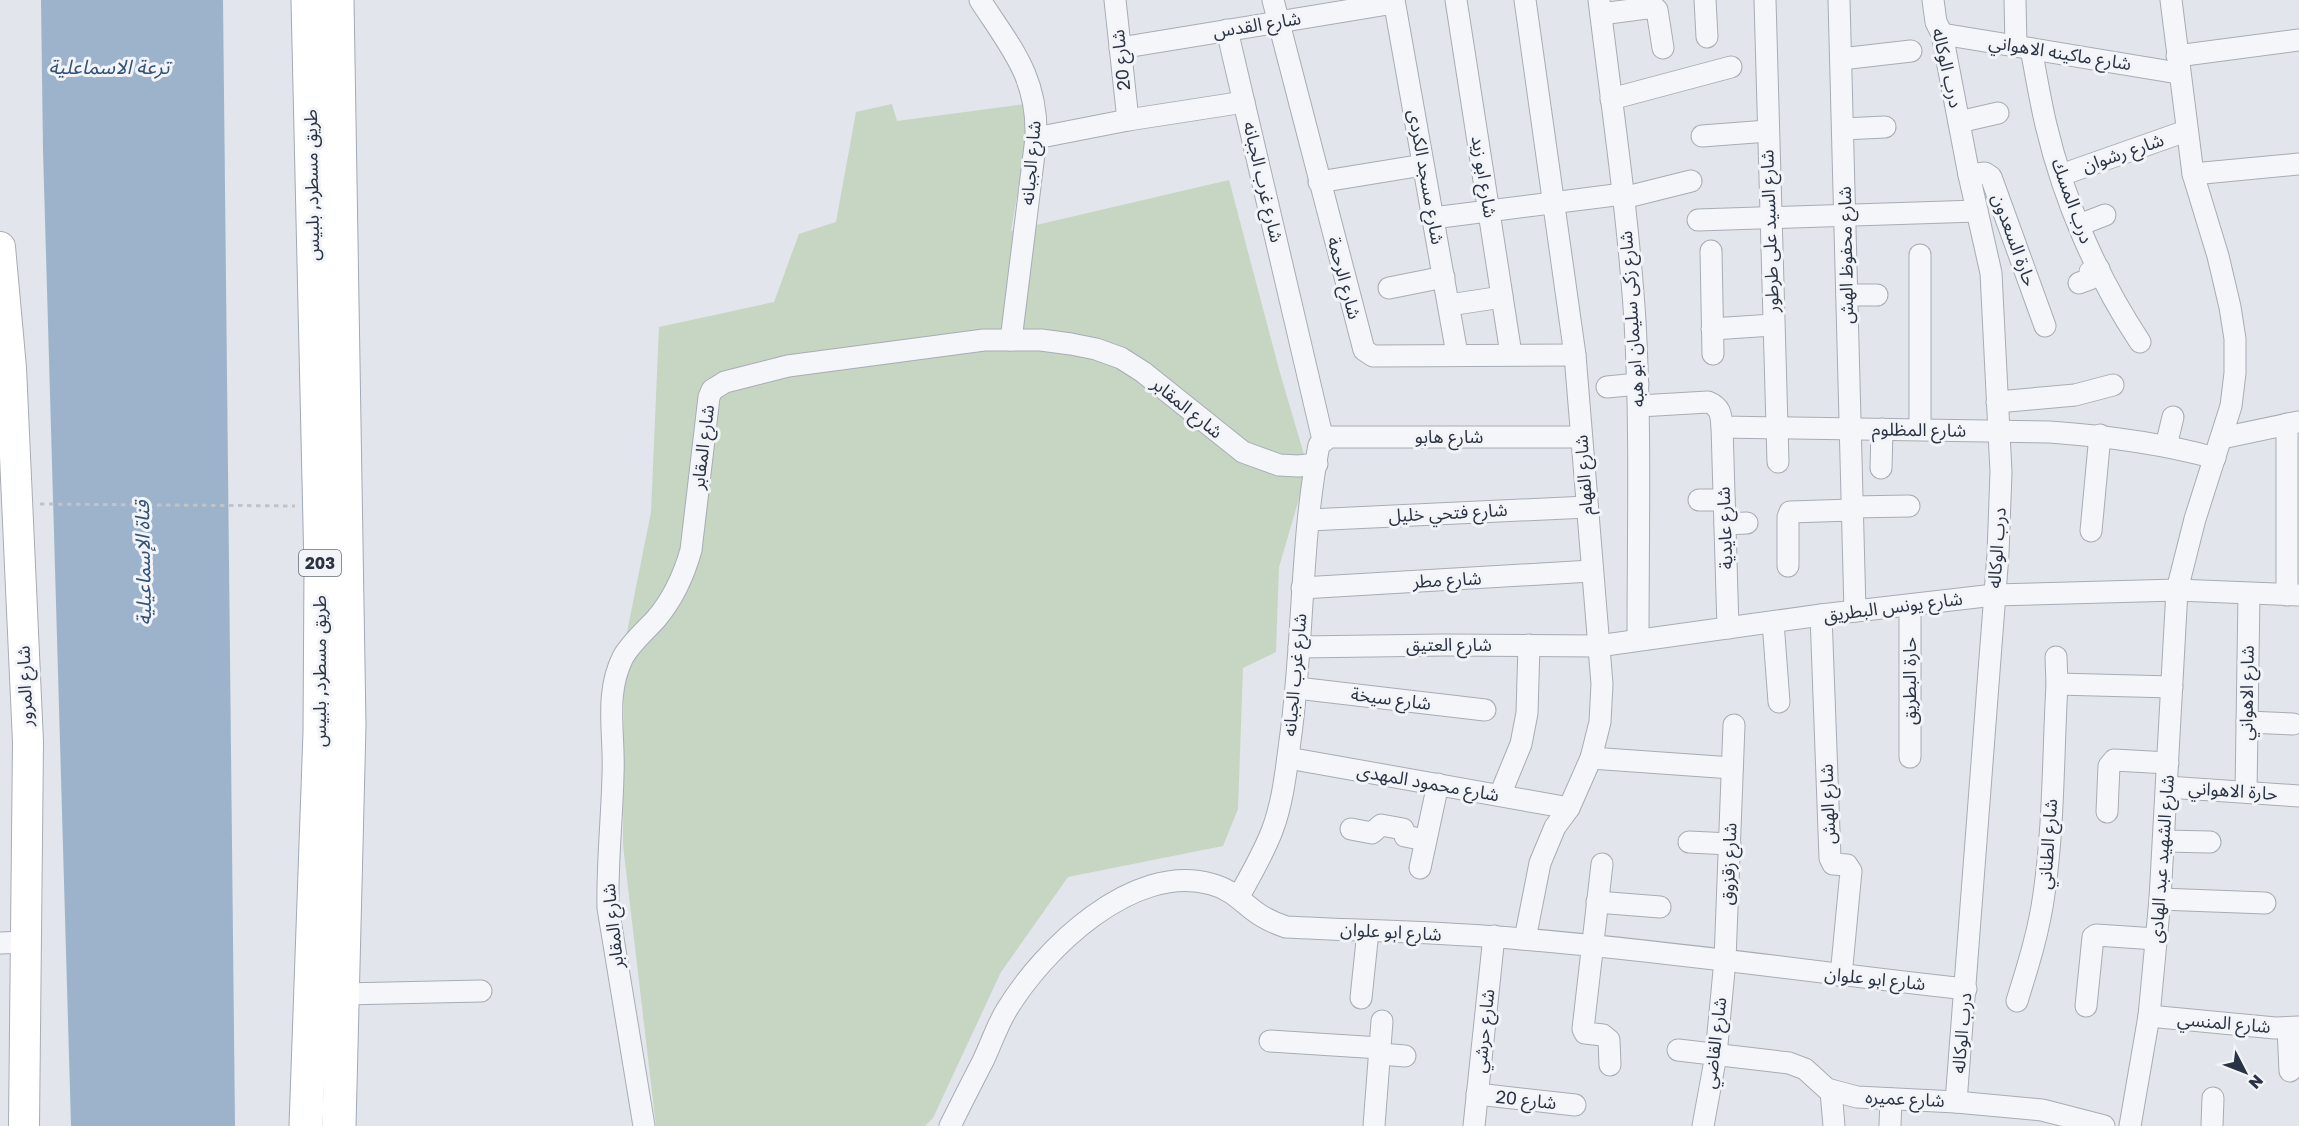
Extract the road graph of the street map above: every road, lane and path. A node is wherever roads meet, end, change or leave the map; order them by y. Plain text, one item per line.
1 (308, 0) edge
2 (337, 0) edge
3 (980, 0) edge
4 (1115, 0) edge
5 (1273, 0) edge
6 (1456, 0) edge
7 (1524, 0) edge
8 (1705, 0) edge
9 (1765, 0) edge
10 (1839, 0) edge
11 (1933, 0) edge
12 (2015, 0) edge
13 (2171, 0) edge
14 (1394, 1) edge
15 (1600, 7) edge
16 (1280, 21) junction
17 (1227, 30) junction
18 (1942, 34) junction
19 (1707, 37) dead end
20 (2299, 40) edge
21 (2024, 47) junction
22 (1120, 48) junction
23 (1663, 48) dead end
24 (1911, 51) dead end
25 (1841, 59) junction
26 (2177, 64) junction
27 (1731, 67) dead end
28 (1611, 99) junction
29 (1244, 102) junction
30 (1998, 113) dead end
31 (1128, 120) junction
32 (1959, 122) junction
33 (1885, 127) dead end
34 (1843, 129) junction
35 (1768, 131) junction
36 (2186, 131) junction
37 (1702, 136) dead end
38 (1036, 138) junction
39 (2299, 164) edge
40 (1423, 165) junction
41 (2193, 174) junction
42 (1969, 175) junction
43 (2061, 175) junction
44 (1691, 181) dead end
45 (1319, 183) junction
46 (1623, 196) junction
47 (1554, 203) junction
48 (1489, 211) junction
49 (1977, 211) junction
50 (2105, 215) dead end
51 (1845, 216) junction
52 (1433, 218) junction
53 (1770, 219) junction
54 (1698, 220) dead end
55 (2079, 225) junction
56 (0, 248) edge
57 (1711, 251) dead end
58 (1920, 255) dead end
59 (2099, 269) junction
60 (1444, 277) junction
61 (2079, 283) dead end
62 (1389, 288) dead end
63 (1847, 295) junction
64 (1877, 295) dead end
65 (1502, 297) junction
66 (1449, 305) junction
67 (1773, 325) junction
68 (2045, 326) dead end
69 (1712, 329) junction
70 (1011, 339) junction
71 (2140, 342) dead end
72 (1457, 354) junction
73 (1511, 354) junction
74 (1713, 354) dead end
75 (1575, 355) junction
76 (5, 368) edge
77 (1638, 384) junction
78 (2113, 385) dead end
79 (1607, 387) dead end
80 (1997, 402) junction
81 (1639, 406) junction
82 (2173, 417) dead end
83 (2293, 423) edge
84 (1722, 427) junction
85 (1775, 428) junction
86 (1850, 429) junction
87 (1882, 429) junction
88 (1920, 429) junction
89 (1998, 432) junction
90 (2100, 435) junction
91 (1581, 437) junction
92 (2222, 438) junction
93 (2166, 446) junction
94 (1320, 449) junction
95 (2215, 458) junction
96 (1778, 462) dead end
97 (1881, 468) dead end
98 (1724, 500) junction
99 (1699, 501) dead end
100 (68, 504) dead end
101 (284, 506) dead end
102 (1909, 506) dead end
103 (1587, 507) junction
104 (1852, 509) junction
105 (1309, 520) junction
106 (9, 523) edge
107 (1747, 523) dead end
108 (1725, 524) junction
109 (2091, 531) dead end
110 (1788, 566) dead end
111 (1591, 571) junction
112 (1302, 588) junction
113 (2177, 590) junction
114 (2249, 594) junction
115 (1994, 595) junction
116 (2293, 595) edge
117 (1910, 605) junction
118 (1855, 611) junction
119 (1821, 615) junction
120 (1773, 622) junction
121 (1728, 628) junction
122 (1638, 639) junction
123 (1529, 645) junction
124 (1598, 646) junction
125 (1299, 647) junction
126 (2056, 657) dead end
127 (2057, 684) junction
128 (2172, 687) junction
129 (1298, 688) junction
130 (1779, 702) dead end
131 (1485, 710) dead end
132 (2247, 722) junction
133 (2293, 724) dead end
134 (1734, 725) dead end
135 (1910, 757) dead end
136 (1288, 758) junction
137 (1591, 758) junction
138 (2168, 763) junction
139 (1732, 768) junction
140 (1438, 784) junction
141 (2167, 787) junction
142 (2246, 792) junction
143 (1500, 795) junction
144 (2299, 796) edge
145 (1569, 808) junction
146 (2107, 812) dead end
147 (1351, 829) dead end
148 (1425, 840) junction
149 (2164, 841) junction
150 (1689, 842) dead end
151 (2210, 842) dead end
152 (1730, 844) junction
153 (1602, 864) dead end
154 (1420, 868) dead end
155 (1239, 896) junction
156 (2160, 899) junction
157 (1598, 902) junction
158 (2265, 903) dead end
159 (1660, 907) dead end
160 (1368, 931) junction
161 (1494, 936) junction
162 (1525, 939) junction
163 (2156, 939) junction
164 (13, 943) edge
165 (1592, 946) junction
166 (1725, 960) junction
167 (1841, 976) junction
168 (1966, 989) junction
169 (481, 991) dead end
170 (344, 994) junction
171 (1361, 998) dead end
172 (2017, 1001) dead end
173 (2086, 1006) dead end
174 (2149, 1016) junction
175 (1382, 1021) dead end
176 (2294, 1028) edge
177 (1270, 1041) dead end
178 (1678, 1050) dead end
179 (1380, 1051) junction
180 (1716, 1055) junction
181 (1405, 1056) dead end
182 (1610, 1065) dead end
183 (2289, 1071) dead end
184 (1832, 1090) junction
185 (1477, 1094) junction
186 (2213, 1098) dead end
187 (1891, 1099) junction
188 (1956, 1102) junction
189 (1575, 1105) dead end
190 (1997, 1116) edge
191 (24, 1126) edge
192 (306, 1126) edge
193 (339, 1126) edge
194 (644, 1126) edge
195 (950, 1126) edge
196 (1374, 1126) edge
197 (1474, 1126) edge
198 (1703, 1126) edge
199 (1834, 1126) edge
200 (1890, 1126) edge
201 (2104, 1126) edge
202 (2130, 1126) edge
203 (2212, 1126) edge

1 - 192 main road, طريق مسطرد, بلبيس / 203
2 - 170 main road, طريق مسطرد, بلبيس / 203
3 - 38 street, شارع الجبانه
4 - 22 street, شارع 20
5 - 16 street, شارع الرحمة
6 - 48 street, شارع ابو زيد
7 - 47 street, شارع الفهام
8 - 19 street
9 - 35 street, شارع السيد على طرطور
10 - 25 street, شارع محفوظ الهش
11 - 18 street, درب الوكاله
12 - 21 street, درب المسك
13 - 26 street, شارع الشهيد عبد الهادى
14 - 16 street, شارع القدس
14 - 40 street, شارع مسجد الكردى
15 - 23 street
15 - 28 street, شارع زكى سليمان ابو هبه
16 - 17 street, شارع القدس
16 - 45 street, شارع الرحمة
17 - 22 street, شارع القدس
17 - 29 street, شارع غرب الجبانه
18 - 21 street, شارع ماكينه الاهواني
18 - 32 street, درب الوكاله
20 - 26 street, شارع ماكينه الاهواني
21 - 26 street, شارع ماكينه الاهواني
21 - 43 street, درب المسك
22 - 31 street, شارع 20
24 - 25 street
25 - 34 street, شارع محفوظ الهش
26 - 36 street, شارع الشهيد عبد الهادى
27 - 28 street
28 - 46 street, شارع زكى سليمان ابو هبه
29 - 31 street
29 - 94 street, شارع غرب الجبانه
30 - 32 street
31 - 38 street
32 - 42 street, درب الوكاله
33 - 34 street
34 - 51 street, شارع محفوظ الهش
35 - 37 street
35 - 53 street, شارع السيد على طرطور
36 - 41 street, شارع الشهيد عبد الهادى
36 - 43 street, شارع رشوان
38 - 70 street, شارع الجبانه
39 - 41 street
40 - 45 street
40 - 52 street, شارع مسجد الكردى
41 - 92 street, شارع الشهيد عبد الهادى
42 - 49 street, درب الوكاله
42 - 68 street, حارة السعدون
43 - 55 street, درب المسك
44 - 46 street
45 - 72 street, شارع الرحمة
46 - 47 street
46 - 77 street, شارع زكى سليمان ابو هبه
47 - 48 street
47 - 75 street, شارع الفهام
48 - 52 street
48 - 65 street, شارع ابو زيد
49 - 51 street
49 - 80 street, درب الوكاله
50 - 55 street
51 - 53 street
51 - 63 street, شارع محفوظ الهش
52 - 60 street, شارع مسجد الكردى
53 - 54 street
53 - 67 street, شارع السيد على طرطور
55 - 59 street, درب المسك
56 - 76 main road, شارع المرور
57 - 69 street
58 - 88 street
59 - 61 street
59 - 71 street, درب المسك
60 - 62 street
60 - 66 street, شارع مسجد الكردى
63 - 64 street
63 - 86 street, شارع محفوظ الهش
65 - 66 street
65 - 73 street, شارع ابو زيد
66 - 72 street, شارع مسجد الكردى
67 - 69 street
67 - 85 street, شارع السيد على طرطور
69 - 74 street
70 - 94 street, شارع المقابر
70 - 194 street, شارع المقابر
72 - 73 street, شارع الرحمة
73 - 75 street, شارع الرحمة
75 - 91 street, شارع الفهام
76 - 106 main road, شارع المرور
77 - 79 street
77 - 81 street, شارع زكى سليمان ابو هبه
78 - 80 street
80 - 89 street, درب الوكاله
81 - 84 street
81 - 122 street, شارع زكى سليمان ابو هبه
82 - 93 street
83 - 92 street
83 - 116 street
84 - 85 street, شارع المظلوم
84 - 98 street, شارع عايدية
85 - 86 street, شارع المظلوم
85 - 96 street, شارع السيد على طرطور
86 - 87 street, شارع المظلوم
86 - 104 street, شارع محفوظ الهش
87 - 88 street, شارع المظلوم
87 - 97 street
88 - 89 street, شارع المظلوم
89 - 90 street, شارع المظلوم
89 - 115 street, درب الوكاله
90 - 93 street, شارع المظلوم
90 - 109 street
91 - 94 street, شارع هابو
91 - 103 street, شارع الفهام
92 - 95 street, شارع الشهيد عبد الهادى
93 - 95 street, شارع المظلوم
94 - 105 street, شارع غرب الجبانه
95 - 113 street, شارع الشهيد عبد الهادى
98 - 99 street
98 - 108 street, شارع عايدية
100 - 101 path
102 - 104 street
103 - 105 street, شارع فتحي خليل
103 - 111 street, شارع الفهام
104 - 110 street
104 - 118 street, شارع محفوظ الهش
105 - 112 street, شارع غرب الجبانه
106 - 164 main road, شارع المرور
107 - 108 street
108 - 121 street, شارع عايدية
111 - 112 street, شارع مطر
111 - 124 street, شارع الفهام
112 - 125 street, شارع غرب الجبانه
113 - 114 street, شارع يونس البطريق
113 - 115 street, شارع يونس البطريق
113 - 128 street, شارع الشهيد عبد الهادى
114 - 116 street, شارع يونس البطريق
114 - 132 street, شارع الاهواني
115 - 117 street, شارع يونس البطريق
115 - 168 street, درب الوكاله
117 - 118 street, شارع يونس البطريق
117 - 135 street, حارة البطريق
118 - 119 street, شارع يونس البطريق
119 - 120 street, شارع يونس البطريق
119 - 167 street, شارع الهش
120 - 121 street, شارع يونس البطريق
120 - 130 street
121 - 122 street, شارع يونس البطريق
122 - 124 street, شارع يونس البطريق
123 - 124 street, شارع العتيق
123 - 125 street, شارع العتيق
123 - 143 street
124 - 137 street, شارع الفهام
125 - 129 street, شارع غرب الجبانه
126 - 127 street, شارع الطناني
127 - 128 street
127 - 172 street, شارع الطناني
128 - 138 street, شارع الشهيد عبد الهادى
129 - 131 street, شارع سيخة
129 - 136 street, شارع غرب الجبانه
132 - 133 street
132 - 142 street, شارع الاهواني
134 - 139 street, شارع زقزوق
136 - 140 street, شارع محمود المهدى
136 - 155 street, شارع غرب الجبانه
137 - 139 street
137 - 145 street, شارع الفهام
138 - 141 street, شارع الشهيد عبد الهادى
138 - 146 street
139 - 152 street, شارع زقزوق
140 - 143 street, شارع محمود المهدى
140 - 148 street
141 - 142 street, حارة الاهواني
141 - 149 street, شارع الشهيد عبد الهادى
142 - 144 street, حارة الاهواني
143 - 145 street, شارع محمود المهدى
145 - 162 street, شارع الفهام
147 - 148 street
148 - 154 street
149 - 151 street
149 - 156 street, شارع الشهيد عبد الهادى
150 - 152 street
152 - 166 street, شارع زقزوق
153 - 157 street
155 - 160 street, شارع ابو علوان
155 - 195 street, شارع ابو علوان
156 - 158 street
156 - 163 street, شارع الشهيد عبد الهادى
157 - 159 street
157 - 165 street
160 - 161 street, شارع ابو علوان
160 - 171 street
161 - 162 street, شارع ابو علوان
161 - 185 street, شارع حرشي
162 - 165 street, شارع ابو علوان
163 - 173 street
163 - 174 street, شارع الشهيد عبد الهادى
164 - 191 main road, شارع المرور
165 - 166 street, شارع ابو علوان
165 - 182 street
166 - 167 street, شارع ابو علوان
166 - 180 street, شارع القاضي
167 - 168 street, شارع ابو علوان
168 - 188 street, درب الوكاله
169 - 170 street
170 - 193 main road, طريق مسطرد, بلبيس / 203
174 - 176 street, شارع المنسي
174 - 202 street, شارع الشهيد عبد الهادى
175 - 179 street
176 - 183 street
177 - 179 street
178 - 180 street, شارع عميره
179 - 181 street
179 - 196 street
180 - 184 street, شارع عميره
180 - 198 street, شارع القاضي
184 - 187 street, شارع عميره
184 - 199 street
185 - 189 street, شارع 20
185 - 197 street, شارع حرشي
186 - 203 street
187 - 188 street, شارع عميره
187 - 200 street
188 - 190 street, شارع عميره
190 - 201 street, شارع عميره

